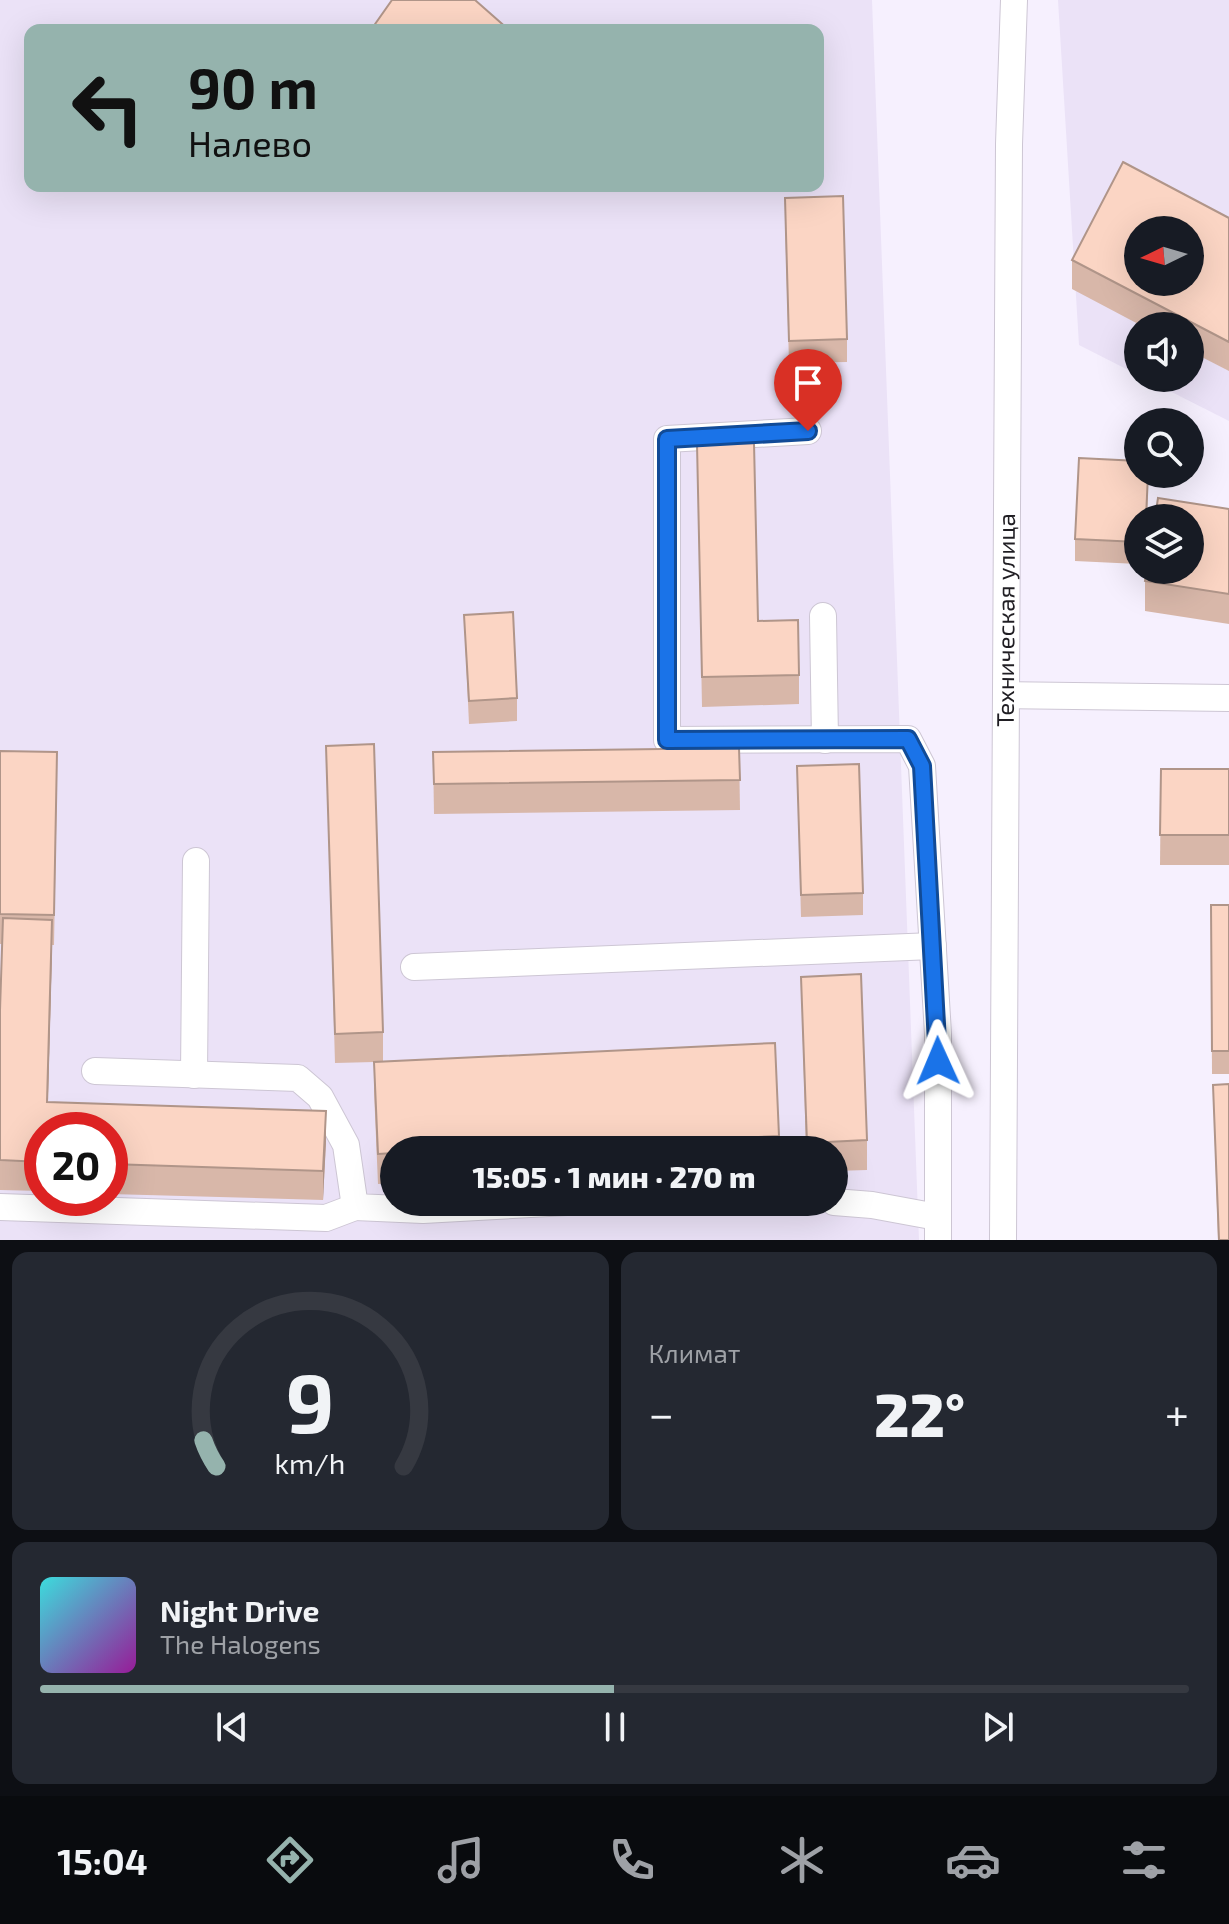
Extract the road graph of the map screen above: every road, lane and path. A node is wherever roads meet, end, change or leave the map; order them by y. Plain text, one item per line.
1 (1014, 0) edge
2 (808, 431) dead end
3 (823, 616) dead end
4 (1006, 695) junction
5 (1229, 698) edge
6 (825, 740) junction
7 (196, 861) dead end
8 (933, 946) junction
9 (414, 967) dead end
10 (95, 1071) dead end
11 (194, 1075) junction
12 (848, 1203) edge
13 (0, 1207) edge
14 (355, 1207) junction
15 (380, 1208) edge
16 (938, 1229) edge
17 (1003, 1240) edge

1 - 4 street, Техническая улица
2 - 6 street
3 - 6 street
4 - 5 street
4 - 17 street, Техническая улица
6 - 8 street
7 - 11 street
8 - 9 street
8 - 16 street
10 - 11 street
11 - 14 street
12 - 16 street
13 - 14 street
14 - 15 street

